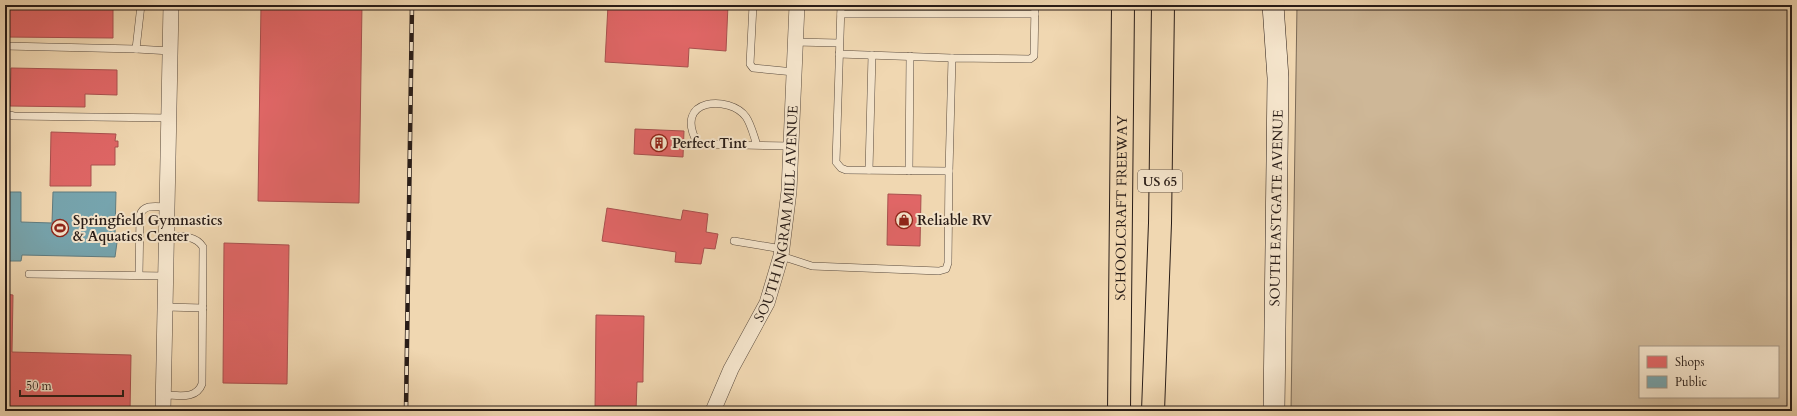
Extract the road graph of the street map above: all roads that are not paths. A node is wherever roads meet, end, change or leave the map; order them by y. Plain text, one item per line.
1 (140, 5) edge
2 (171, 5) edge
3 (753, 5) edge
4 (797, 5) edge
5 (841, 5) edge
6 (1035, 5) edge
7 (1123, 5) edge
8 (1163, 5) edge
9 (1273, 5) edge
10 (841, 14) junction
11 (1035, 14) junction
12 (795, 42) junction
13 (839, 43) junction
14 (5, 46) edge
15 (136, 49) junction
16 (171, 51) junction
17 (839, 54) junction
18 (872, 55) junction
19 (910, 56) junction
20 (952, 58) junction
21 (794, 72) junction
22 (5, 114) edge
23 (170, 118) junction
24 (757, 145) junction
25 (791, 146) junction
26 (869, 170) junction
27 (909, 171) junction
28 (949, 171) junction
29 (168, 208) junction
30 (167, 236) junction
31 (734, 241) dead end
32 (782, 252) junction
33 (29, 274) dead end
34 (139, 275) junction
35 (166, 276) junction
36 (166, 307) junction
37 (203, 308) junction
38 (164, 395) junction
39 (163, 411) edge
40 (713, 411) edge
41 (1118, 411) edge
42 (1153, 411) edge
43 (1274, 411) edge

1 - 15 lane
2 - 16 street
3 - 21 lane
4 - 12 street, SOUTH INGRAM MILL AVENUE
5 - 10 lane
6 - 11 lane
7 - 41 highway, SCHOOLCRAFT FREEWAY / US 65
8 - 42 highway, US 65
9 - 43 street, SOUTH EASTGATE AVENUE
10 - 11 lane
10 - 13 lane
11 - 20 lane
12 - 13 lane
12 - 21 street, SOUTH INGRAM MILL AVENUE
13 - 17 lane
14 - 15 lane
15 - 16 lane
16 - 23 street
17 - 18 lane
17 - 26 lane
18 - 19 lane
18 - 26 lane
19 - 20 lane
19 - 27 lane
20 - 28 lane
21 - 25 street, SOUTH INGRAM MILL AVENUE
22 - 23 lane
23 - 29 street
24 - 24 lane
24 - 25 lane
25 - 32 street, SOUTH INGRAM MILL AVENUE
26 - 27 lane
27 - 28 lane
28 - 32 lane
29 - 30 street
29 - 34 lane
30 - 35 street
30 - 37 lane
31 - 32 lane
32 - 40 street, SOUTH INGRAM MILL AVENUE
33 - 34 lane
34 - 35 lane
35 - 36 street
36 - 37 lane
36 - 38 street
37 - 38 lane
38 - 39 street

